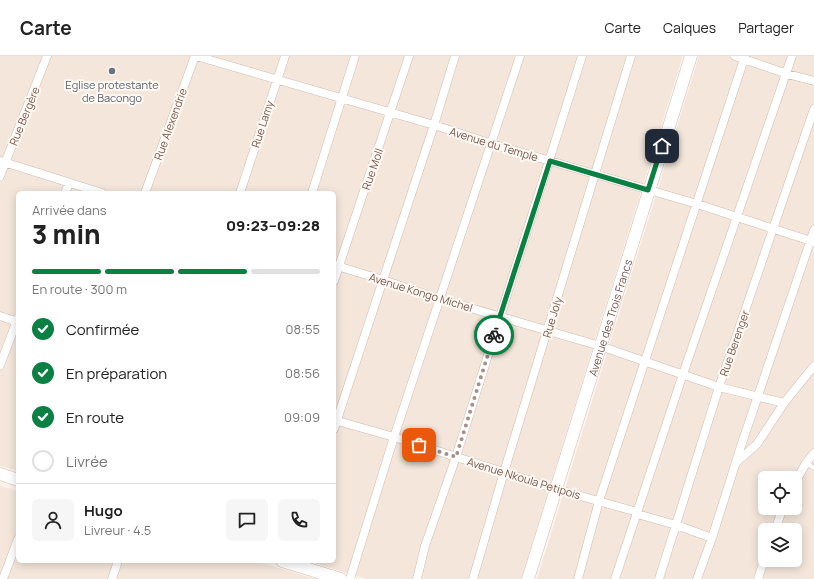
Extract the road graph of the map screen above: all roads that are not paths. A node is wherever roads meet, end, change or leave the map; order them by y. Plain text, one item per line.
1 (47, 56) edge
2 (196, 56) edge
3 (285, 56) edge
4 (355, 56) edge
5 (408, 56) edge
6 (455, 56) edge
7 (520, 56) edge
8 (582, 56) edge
9 (631, 56) edge
10 (691, 56) edge
11 (735, 56) edge
12 (792, 56) edge
13 (744, 57) edge
14 (787, 74) junction
15 (277, 79) junction
16 (814, 81) edge
17 (342, 98) junction
18 (814, 109) edge
19 (390, 113) junction
20 (434, 125) junction
21 (492, 144) junction
22 (550, 161) junction
23 (3, 162) edge
24 (596, 174) junction
25 (0, 176) edge
26 (68, 183) junction
27 (648, 190) junction
28 (66, 191) edge
29 (95, 191) edge
30 (146, 191) edge
31 (241, 191) edge
32 (313, 191) edge
33 (697, 204) junction
34 (737, 217) junction
35 (774, 229) junction
36 (814, 230) edge
37 (812, 242) edge
38 (336, 266) edge
39 (383, 280) junction
40 (440, 299) junction
41 (0, 316) edge
42 (500, 316) junction
43 (16, 320) edge
44 (16, 325) edge
45 (548, 331) junction
46 (600, 346) junction
47 (645, 361) junction
48 (0, 365) edge
49 (814, 366) edge
50 (683, 374) junction
51 (719, 387) junction
52 (758, 397) junction
53 (784, 402) junction
54 (336, 420) edge
55 (336, 423) edge
56 (394, 437) junction
57 (814, 453) edge
58 (456, 457) junction
59 (738, 461) junction
60 (806, 463) junction
61 (814, 468) edge
62 (802, 471) edge
63 (504, 472) junction
64 (0, 474) edge
65 (16, 479) edge
66 (556, 488) junction
67 (600, 502) junction
68 (637, 514) junction
69 (676, 525) junction
70 (712, 538) junction
71 (16, 544) edge
72 (117, 563) edge
73 (289, 563) edge
74 (762, 567) edge
75 (3, 579) edge
76 (112, 579) edge
77 (339, 579) edge
78 (350, 579) edge
79 (417, 579) edge
80 (473, 579) edge
81 (528, 579) edge
82 (578, 579) edge
83 (615, 579) edge
84 (659, 579) edge
85 (697, 579) edge
86 (758, 579) edge

1 - 23 street, Rue Bergère
2 - 15 street, Avenue du Temple
2 - 30 street, Rue Alexendrie
3 - 15 street, Rue Lamy
4 - 17 street
5 - 19 street, Rue Moll
6 - 20 street
7 - 21 street
8 - 22 street
9 - 24 street, Rue Joly
10 - 27 street, Avenue des Trois Francs
11 - 13 street
12 - 14 street
13 - 14 street
13 - 33 street
14 - 16 street
14 - 34 street
15 - 17 street, Avenue du Temple
15 - 31 street, Rue Lamy
17 - 19 street, Avenue du Temple
17 - 32 street
18 - 35 street, Rue Berenger
19 - 20 street, Avenue du Temple
19 - 38 street, Rue Moll
20 - 21 street, Avenue du Temple
20 - 39 street
21 - 22 street, Avenue du Temple
21 - 40 street
22 - 24 street, Avenue du Temple
22 - 42 street
23 - 25 street, Rue Bergère
23 - 26 street
24 - 27 street, Avenue du Temple
24 - 45 street, Rue Joly
26 - 28 street
26 - 29 street
27 - 33 street, Avenue du Temple
27 - 46 street, Avenue des Trois Francs
33 - 34 street, Avenue du Temple
33 - 47 street
34 - 35 street, Avenue du Temple
34 - 50 street
35 - 37 street, Avenue du Temple
35 - 51 street, Rue Berenger
36 - 37 street
37 - 52 street
38 - 39 street, Avenue Kongo Michel
39 - 40 street, Avenue Kongo Michel
39 - 54 street
40 - 42 street, Avenue Kongo Michel
40 - 56 street
41 - 43 street
42 - 45 street, Avenue Kongo Michel
42 - 58 street
44 - 48 street
45 - 46 street, Avenue Kongo Michel
45 - 63 street, Rue Joly
46 - 47 street, Avenue Kongo Michel
46 - 66 street, Avenue des Trois Francs
47 - 50 street, Avenue Kongo Michel
47 - 67 street
49 - 53 street
50 - 51 street, Avenue Kongo Michel
50 - 68 street
51 - 52 street, Avenue Kongo Michel
51 - 69 street, Rue Berenger
52 - 53 street, Avenue Kongo Michel
52 - 59 street
53 - 59 street
55 - 56 street, Avenue Nkoula Petipois
56 - 58 street, Avenue Nkoula Petipois
56 - 78 street
57 - 60 street
58 - 63 street, Avenue Nkoula Petipois
58 - 79 street
59 - 70 street
60 - 61 lane
60 - 62 street
63 - 66 street, Avenue Nkoula Petipois
63 - 80 street, Rue Joly
64 - 65 street
66 - 67 street, Avenue Nkoula Petipois
66 - 81 street, Avenue des Trois Francs
67 - 68 street, Avenue Nkoula Petipois
67 - 82 street
68 - 69 street, Avenue Nkoula Petipois
68 - 83 street
69 - 70 street, Avenue Nkoula Petipois
69 - 84 street, Rue Berenger
70 - 85 street
71 - 75 street
72 - 76 street
73 - 77 street
74 - 86 street

